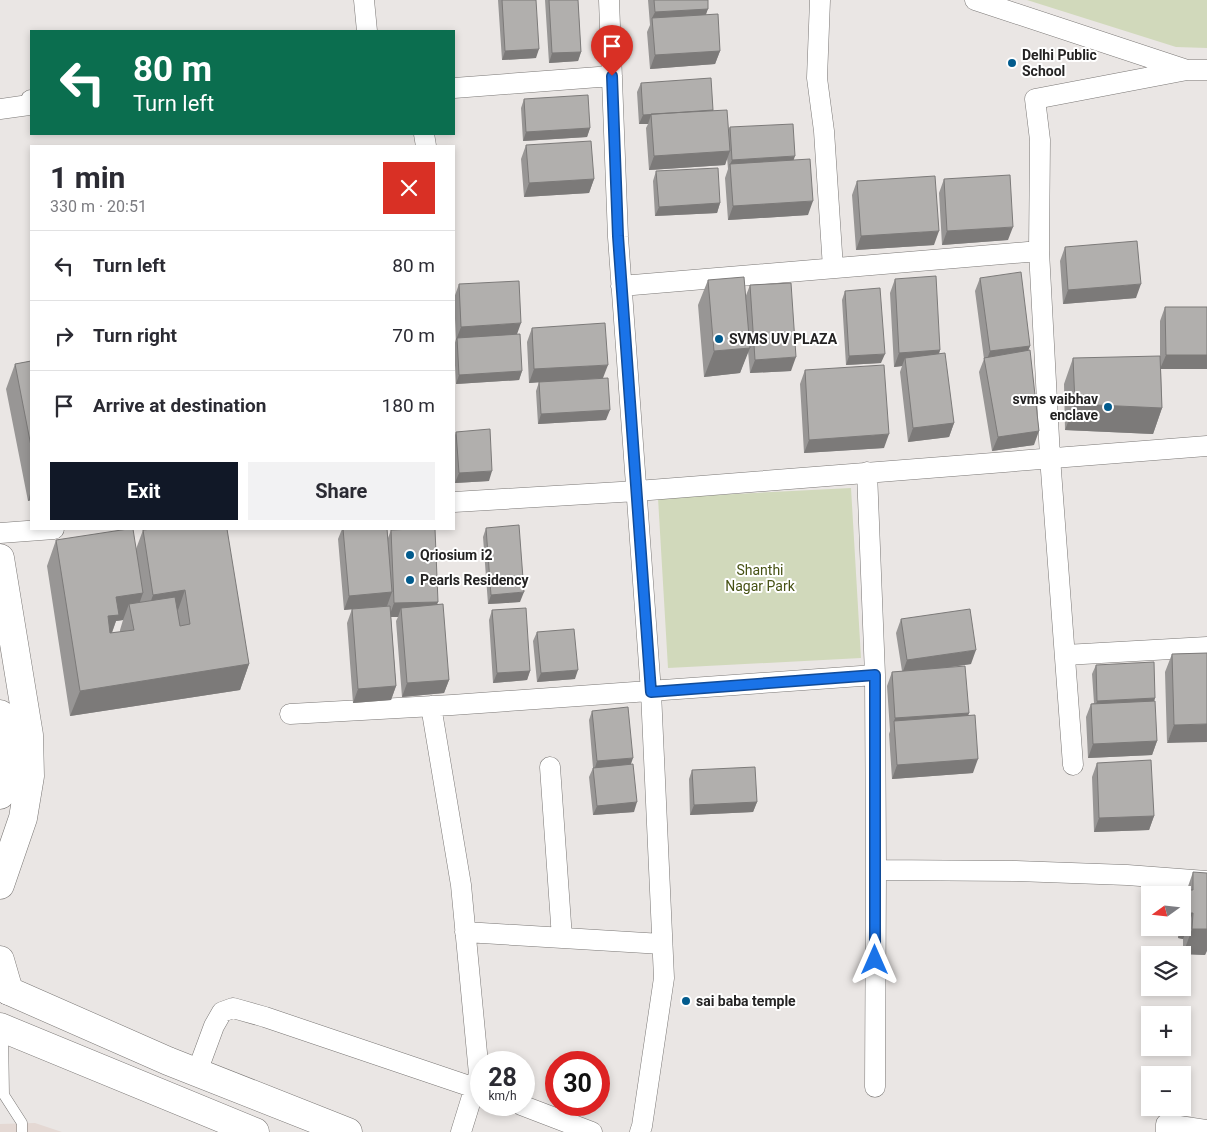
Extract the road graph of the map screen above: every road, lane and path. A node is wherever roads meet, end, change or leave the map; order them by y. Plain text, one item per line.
1 (364, 0) edge
2 (609, 0) edge
3 (820, 0) edge
4 (975, 0) edge
5 (367, 30) edge
6 (1186, 70) junction
7 (1207, 70) edge
8 (612, 76) junction
9 (455, 88) edge
10 (30, 103) edge
11 (0, 109) edge
12 (1039, 251) junction
13 (833, 268) junction
14 (621, 286) junction
15 (1207, 446) edge
16 (1050, 457) junction
17 (867, 472) junction
18 (637, 491) junction
19 (455, 502) edge
20 (36, 530) edge
21 (0, 532) edge
22 (0, 558) edge
23 (1207, 647) edge
24 (1065, 655) junction
25 (875, 675) junction
26 (651, 692) junction
27 (431, 706) junction
28 (0, 714) edge
29 (290, 714) dead end
30 (1073, 765) dead end
31 (550, 767) dead end
32 (0, 795) edge
33 (876, 870) junction
34 (1207, 881) edge
35 (0, 885) edge
36 (465, 932) junction
37 (562, 938) junction
38 (662, 944) junction
39 (0, 960) edge
40 (5, 988) edge
41 (1, 1027) edge
42 (477, 1051) edge
43 (197, 1072) junction
44 (470, 1086) edge
45 (875, 1087) dead end
46 (2, 1099) edge
47 (470, 1109) edge
48 (535, 1110) edge
49 (1207, 1130) edge
50 (22, 1132) edge
51 (255, 1132) edge
52 (348, 1132) edge
53 (461, 1132) edge
54 (592, 1132) edge
55 (640, 1132) edge
56 (1166, 1132) edge

1 - 5 street
2 - 8 street
3 - 13 street
4 - 6 street
6 - 7 street
6 - 12 street
8 - 9 street
8 - 14 street
10 - 11 street
12 - 13 street
12 - 16 street
13 - 14 street
14 - 18 street
15 - 16 street
16 - 17 street
16 - 24 street
17 - 18 street
17 - 25 street
18 - 19 street
18 - 26 street
20 - 21 street
22 - 35 main road
23 - 24 street
24 - 30 street
25 - 26 street
25 - 33 street
26 - 27 street
26 - 38 street
27 - 29 street
27 - 36 street
28 - 32 main road
31 - 37 street
33 - 34 street
33 - 45 street
36 - 37 street
36 - 42 street
37 - 38 street
38 - 55 street
39 - 40 main road
40 - 43 main road
41 - 46 lane
41 - 51 main road
43 - 44 street
43 - 52 main road
46 - 50 lane
47 - 53 street
48 - 54 street
49 - 56 street

